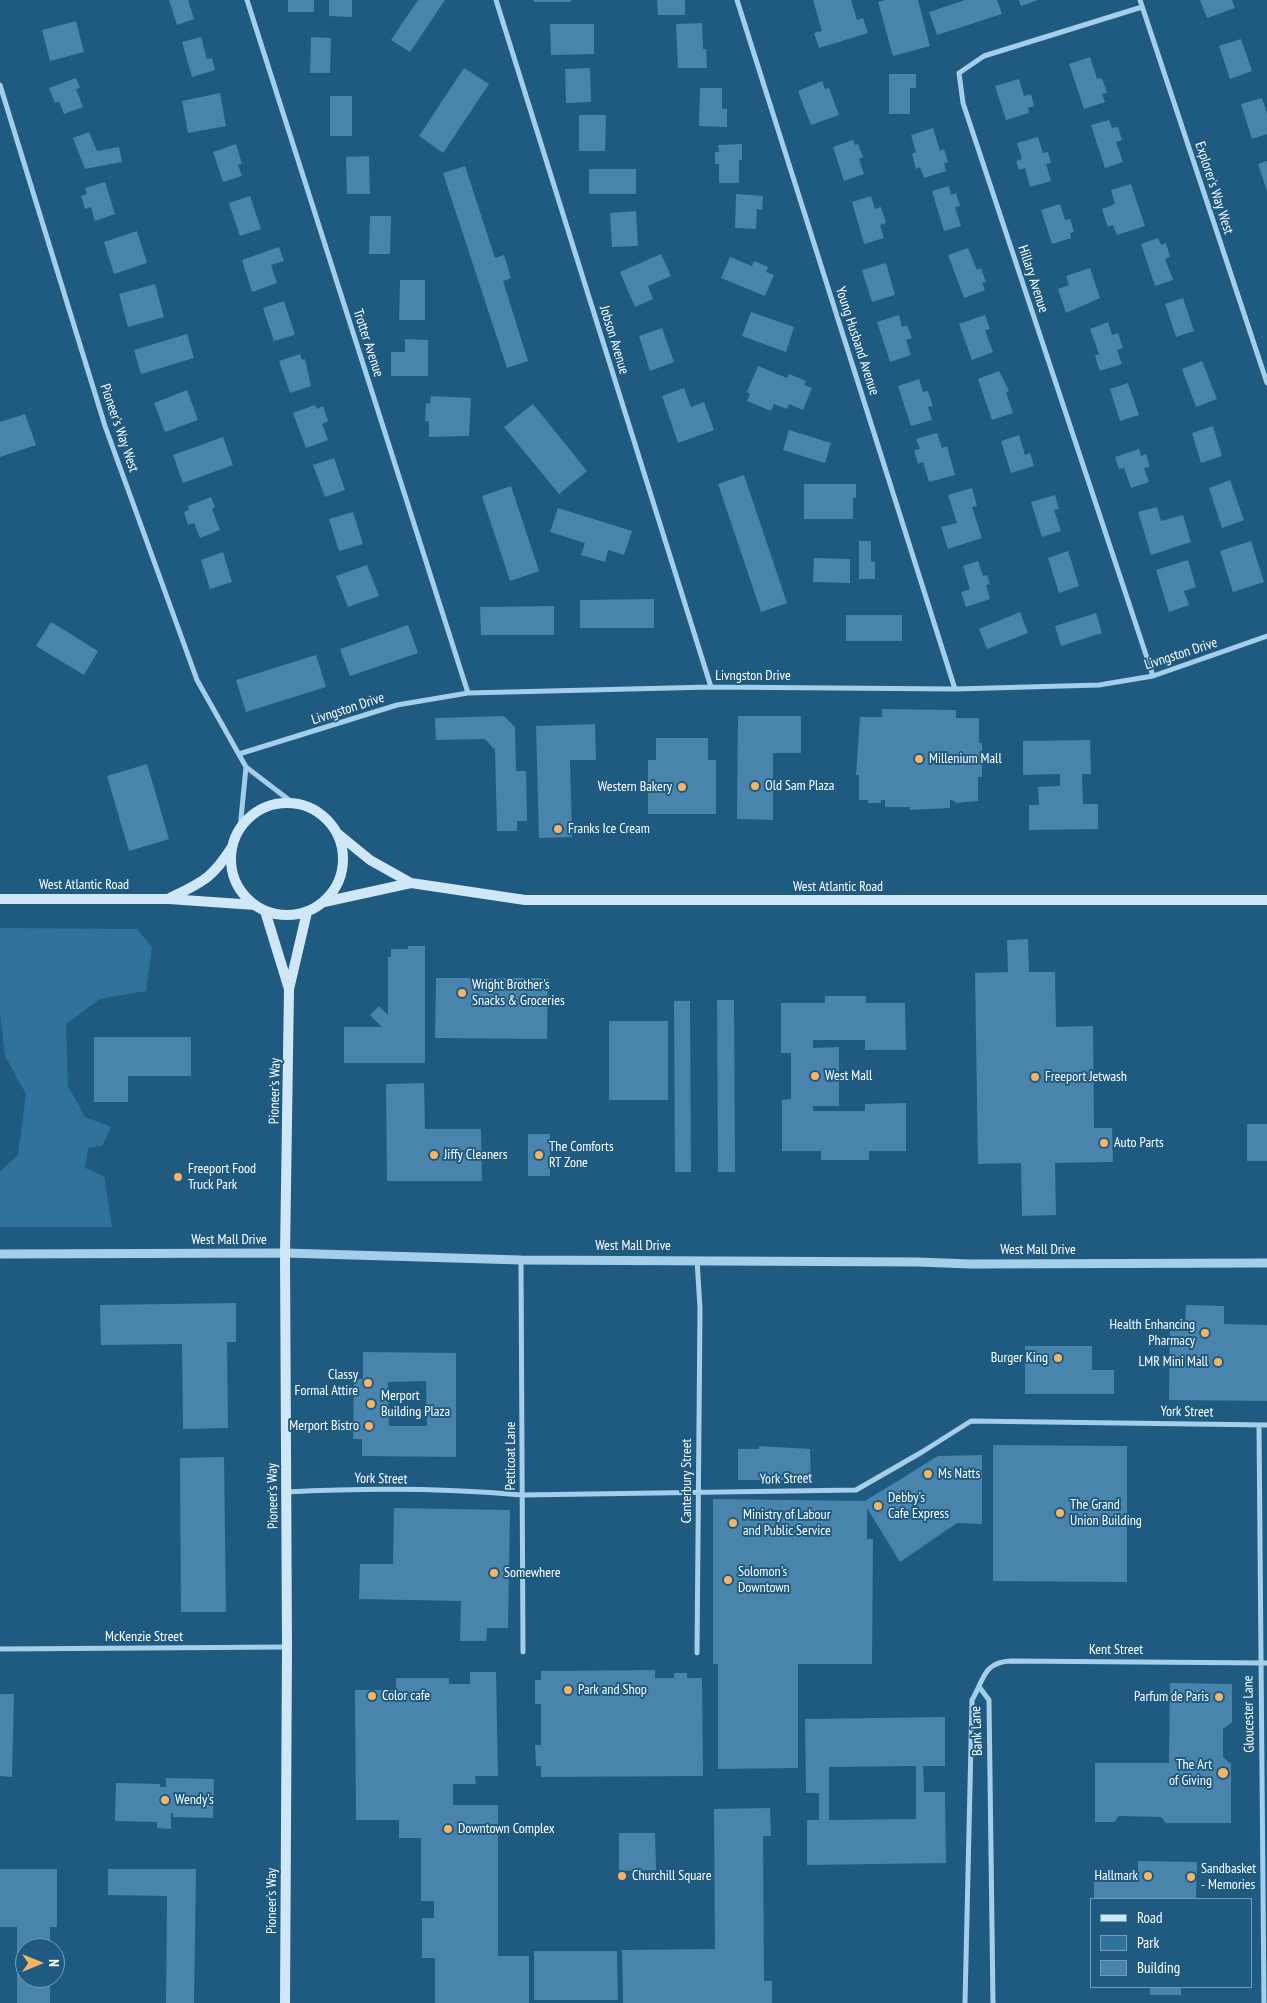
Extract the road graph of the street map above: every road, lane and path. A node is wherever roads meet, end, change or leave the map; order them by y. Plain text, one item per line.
1 (247, 0) edge
2 (496, 0) edge
3 (736, 0) edge
4 (1140, 0) edge
5 (1142, 7) junction
6 (0, 85) edge
7 (1267, 383) edge
8 (1267, 636) edge
9 (1153, 676) junction
10 (711, 687) junction
11 (955, 689) junction
12 (468, 693) junction
13 (239, 754) junction
14 (246, 767) junction
15 (293, 803) junction
16 (240, 829) junction
17 (337, 833) junction
18 (232, 847) junction
19 (411, 883) junction
20 (0, 899) edge
21 (169, 899) junction
22 (1267, 900) edge
23 (324, 902) junction
24 (255, 905) junction
25 (265, 911) junction
26 (307, 912) junction
27 (289, 990) junction
28 (285, 1253) junction
29 (0, 1254) edge
30 (521, 1260) junction
31 (697, 1260) junction
32 (1267, 1263) edge
33 (1259, 1425) junction
34 (1267, 1425) edge
35 (286, 1492) junction
36 (698, 1492) junction
37 (522, 1495) junction
38 (288, 1647) junction
39 (0, 1649) edge
40 (523, 1652) dead end
41 (697, 1653) dead end
42 (1260, 1663) junction
43 (1267, 1663) edge
44 (980, 1688) junction
45 (286, 2003) edge
46 (965, 2003) edge
47 (993, 2003) edge
48 (1264, 2003) edge

1 - 12 street, Trotter Avenue
2 - 10 street, Jobson Avenue
3 - 11 street, Young Husband Avenue
4 - 5 street, Explorer's Way West
5 - 7 street, Explorer's Way West
5 - 9 street, Hillary Avenue
6 - 13 street, Pioneer's Way West
8 - 9 street, Livngston Drive
9 - 11 street, Livngston Drive
10 - 11 street, Livngston Drive
10 - 12 street, Livngston Drive
12 - 13 street, Livngston Drive
13 - 14 street, Pioneer's Way West
14 - 15 street, Pioneer's Way West
14 - 16 street
15 - 16 main road
15 - 17 main road
16 - 18 main road
17 - 19 main road, West Atlantic Road
17 - 23 main road
18 - 21 main road, West Atlantic Road
18 - 24 main road
19 - 22 main road, West Atlantic Road
19 - 23 main road, West Atlantic Road
20 - 21 main road, West Atlantic Road
21 - 24 main road, West Atlantic Road
23 - 26 main road
24 - 25 main road
25 - 26 main road
25 - 27 main road, Pioneer's Way
26 - 27 main road, Pioneer's Way
27 - 28 main road, Pioneer's Way
28 - 29 street, West Mall Drive
28 - 30 street, West Mall Drive
28 - 35 main road, Pioneer's Way
30 - 31 street, West Mall Drive
30 - 37 street, Petticoat Lane
31 - 32 street, West Mall Drive
31 - 36 street, Canterbury Street
33 - 34 street, York Street
33 - 36 street, York Street
33 - 42 street, Gloucester Lane
35 - 37 street, York Street
35 - 38 main road, Pioneer's Way
36 - 37 street, York Street
36 - 41 street, Canterbury Street
37 - 40 street, Petticoat Lane
38 - 39 street, McKenzie Street
38 - 45 main road, Pioneer's Way
42 - 43 street, Kent Street
42 - 44 street, Kent Street
42 - 48 street, Gloucester Lane
44 - 46 street, Bank Lane
44 - 47 street, Bank Lane

